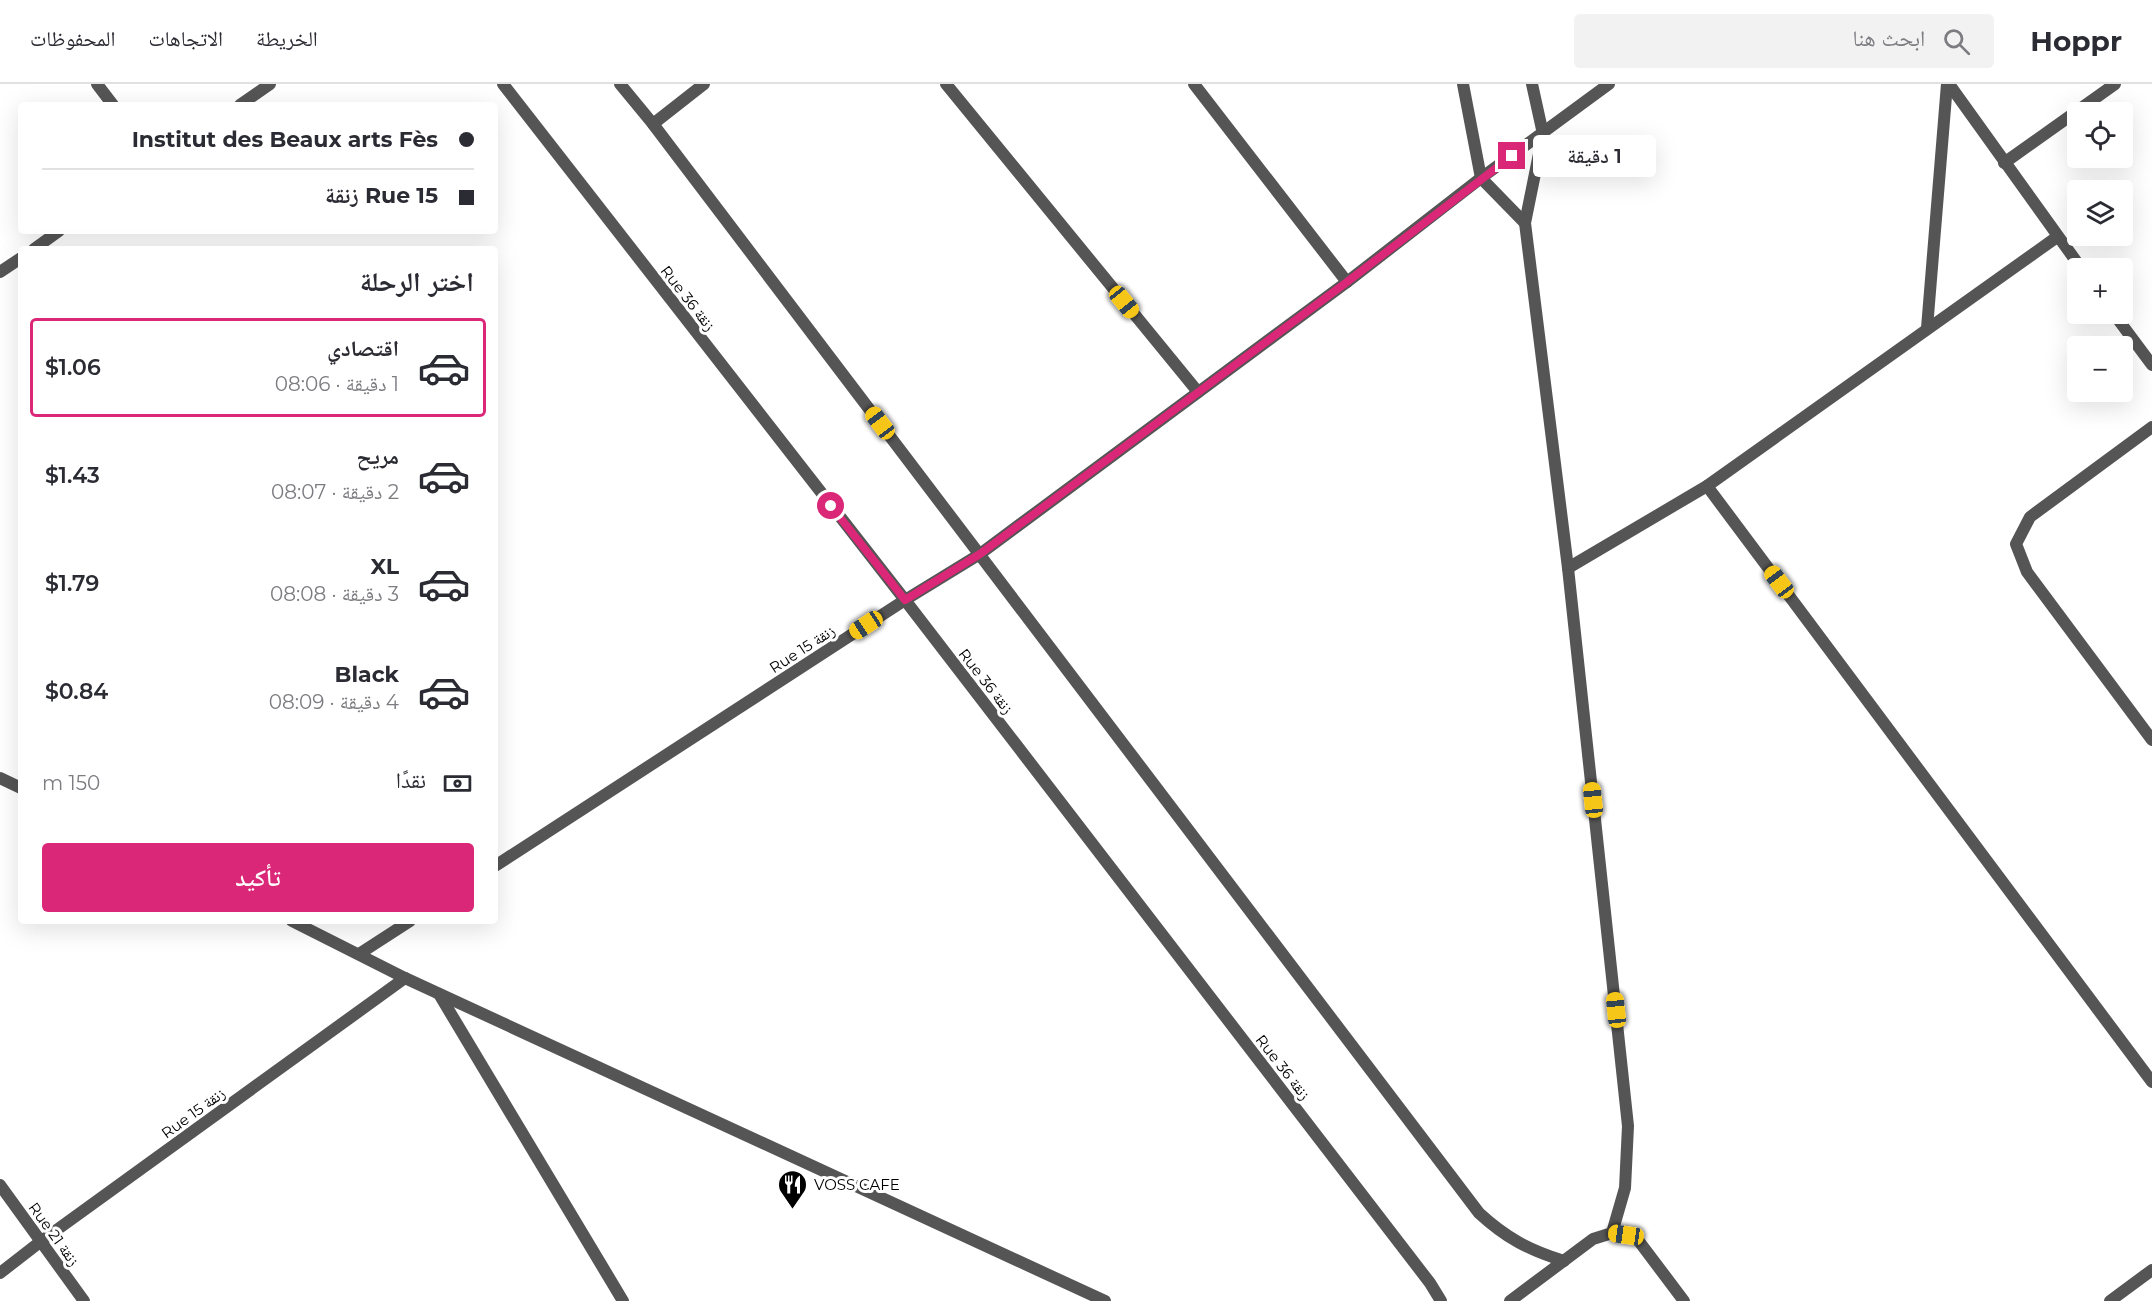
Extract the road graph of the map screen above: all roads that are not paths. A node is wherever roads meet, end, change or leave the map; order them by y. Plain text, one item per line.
1 (97, 84) edge
2 (270, 84) edge
3 (503, 84) edge
4 (620, 84) edge
5 (704, 84) edge
6 (946, 84) edge
7 (1194, 84) edge
8 (1462, 84) edge
9 (1532, 84) edge
10 (1610, 84) edge
11 (1948, 84) edge
12 (2115, 84) edge
13 (111, 102) edge
14 (244, 102) edge
15 (653, 124) junction
16 (1543, 134) junction
17 (2004, 163) junction
18 (1481, 178) junction
19 (1525, 223) junction
20 (55, 234) edge
21 (2057, 237) junction
22 (38, 246) edge
23 (2073, 258) edge
24 (18, 260) edge
25 (0, 272) edge
26 (1347, 282) junction
27 (2121, 324) edge
28 (1928, 328) junction
29 (2152, 366) edge
30 (1198, 392) junction
31 (2152, 427) edge
32 (1707, 486) junction
33 (980, 554) junction
34 (1568, 568) junction
35 (905, 600) junction
36 (2152, 740) edge
37 (0, 778) edge
38 (18, 787) edge
39 (498, 864) edge
40 (298, 924) edge
41 (405, 924) edge
42 (359, 954) junction
43 (405, 978) junction
44 (439, 994) junction
45 (2152, 1082) edge
46 (0, 1185) edge
47 (1612, 1233) junction
48 (40, 1242) junction
49 (1564, 1261) junction
50 (2152, 1270) edge
51 (0, 1273) edge
52 (618, 1299) edge
53 (84, 1301) edge
54 (1105, 1301) edge
55 (1441, 1301) edge
56 (1510, 1301) edge
57 (1683, 1301) edge
58 (2110, 1301) edge

1 - 13 street
2 - 14 street
3 - 35 street, Rue 36 زنقة
4 - 15 street
5 - 15 street
6 - 30 street
7 - 26 street
8 - 18 street
9 - 16 street
10 - 16 street, Rue 15 زنقة
11 - 17 street
11 - 28 street
12 - 17 street
15 - 33 street
16 - 18 street, Rue 15 زنقة
16 - 19 street
17 - 21 street
18 - 19 street
18 - 26 street, Rue 15 زنقة
19 - 34 street
20 - 22 street
21 - 23 street
21 - 28 street
24 - 25 street
26 - 30 street, Rue 15 زنقة
27 - 29 street
28 - 32 street
30 - 33 street, Rue 15 زنقة
31 - 36 street
32 - 34 street
32 - 45 street
33 - 35 street, Rue 15 زنقة
33 - 49 street
34 - 47 street
35 - 39 street, Rue 15 زنقة
35 - 55 street, Rue 36 زنقة
37 - 38 street
40 - 42 street
41 - 42 street
42 - 43 street
43 - 44 street
43 - 48 street, Rue 15 زنقة
44 - 52 street
44 - 54 street
46 - 48 street, Rue 21 زنقة
47 - 49 street
47 - 57 street
48 - 51 street, Rue 15 زنقة
48 - 53 street, Rue 21 زنقة
49 - 56 street
50 - 58 street

